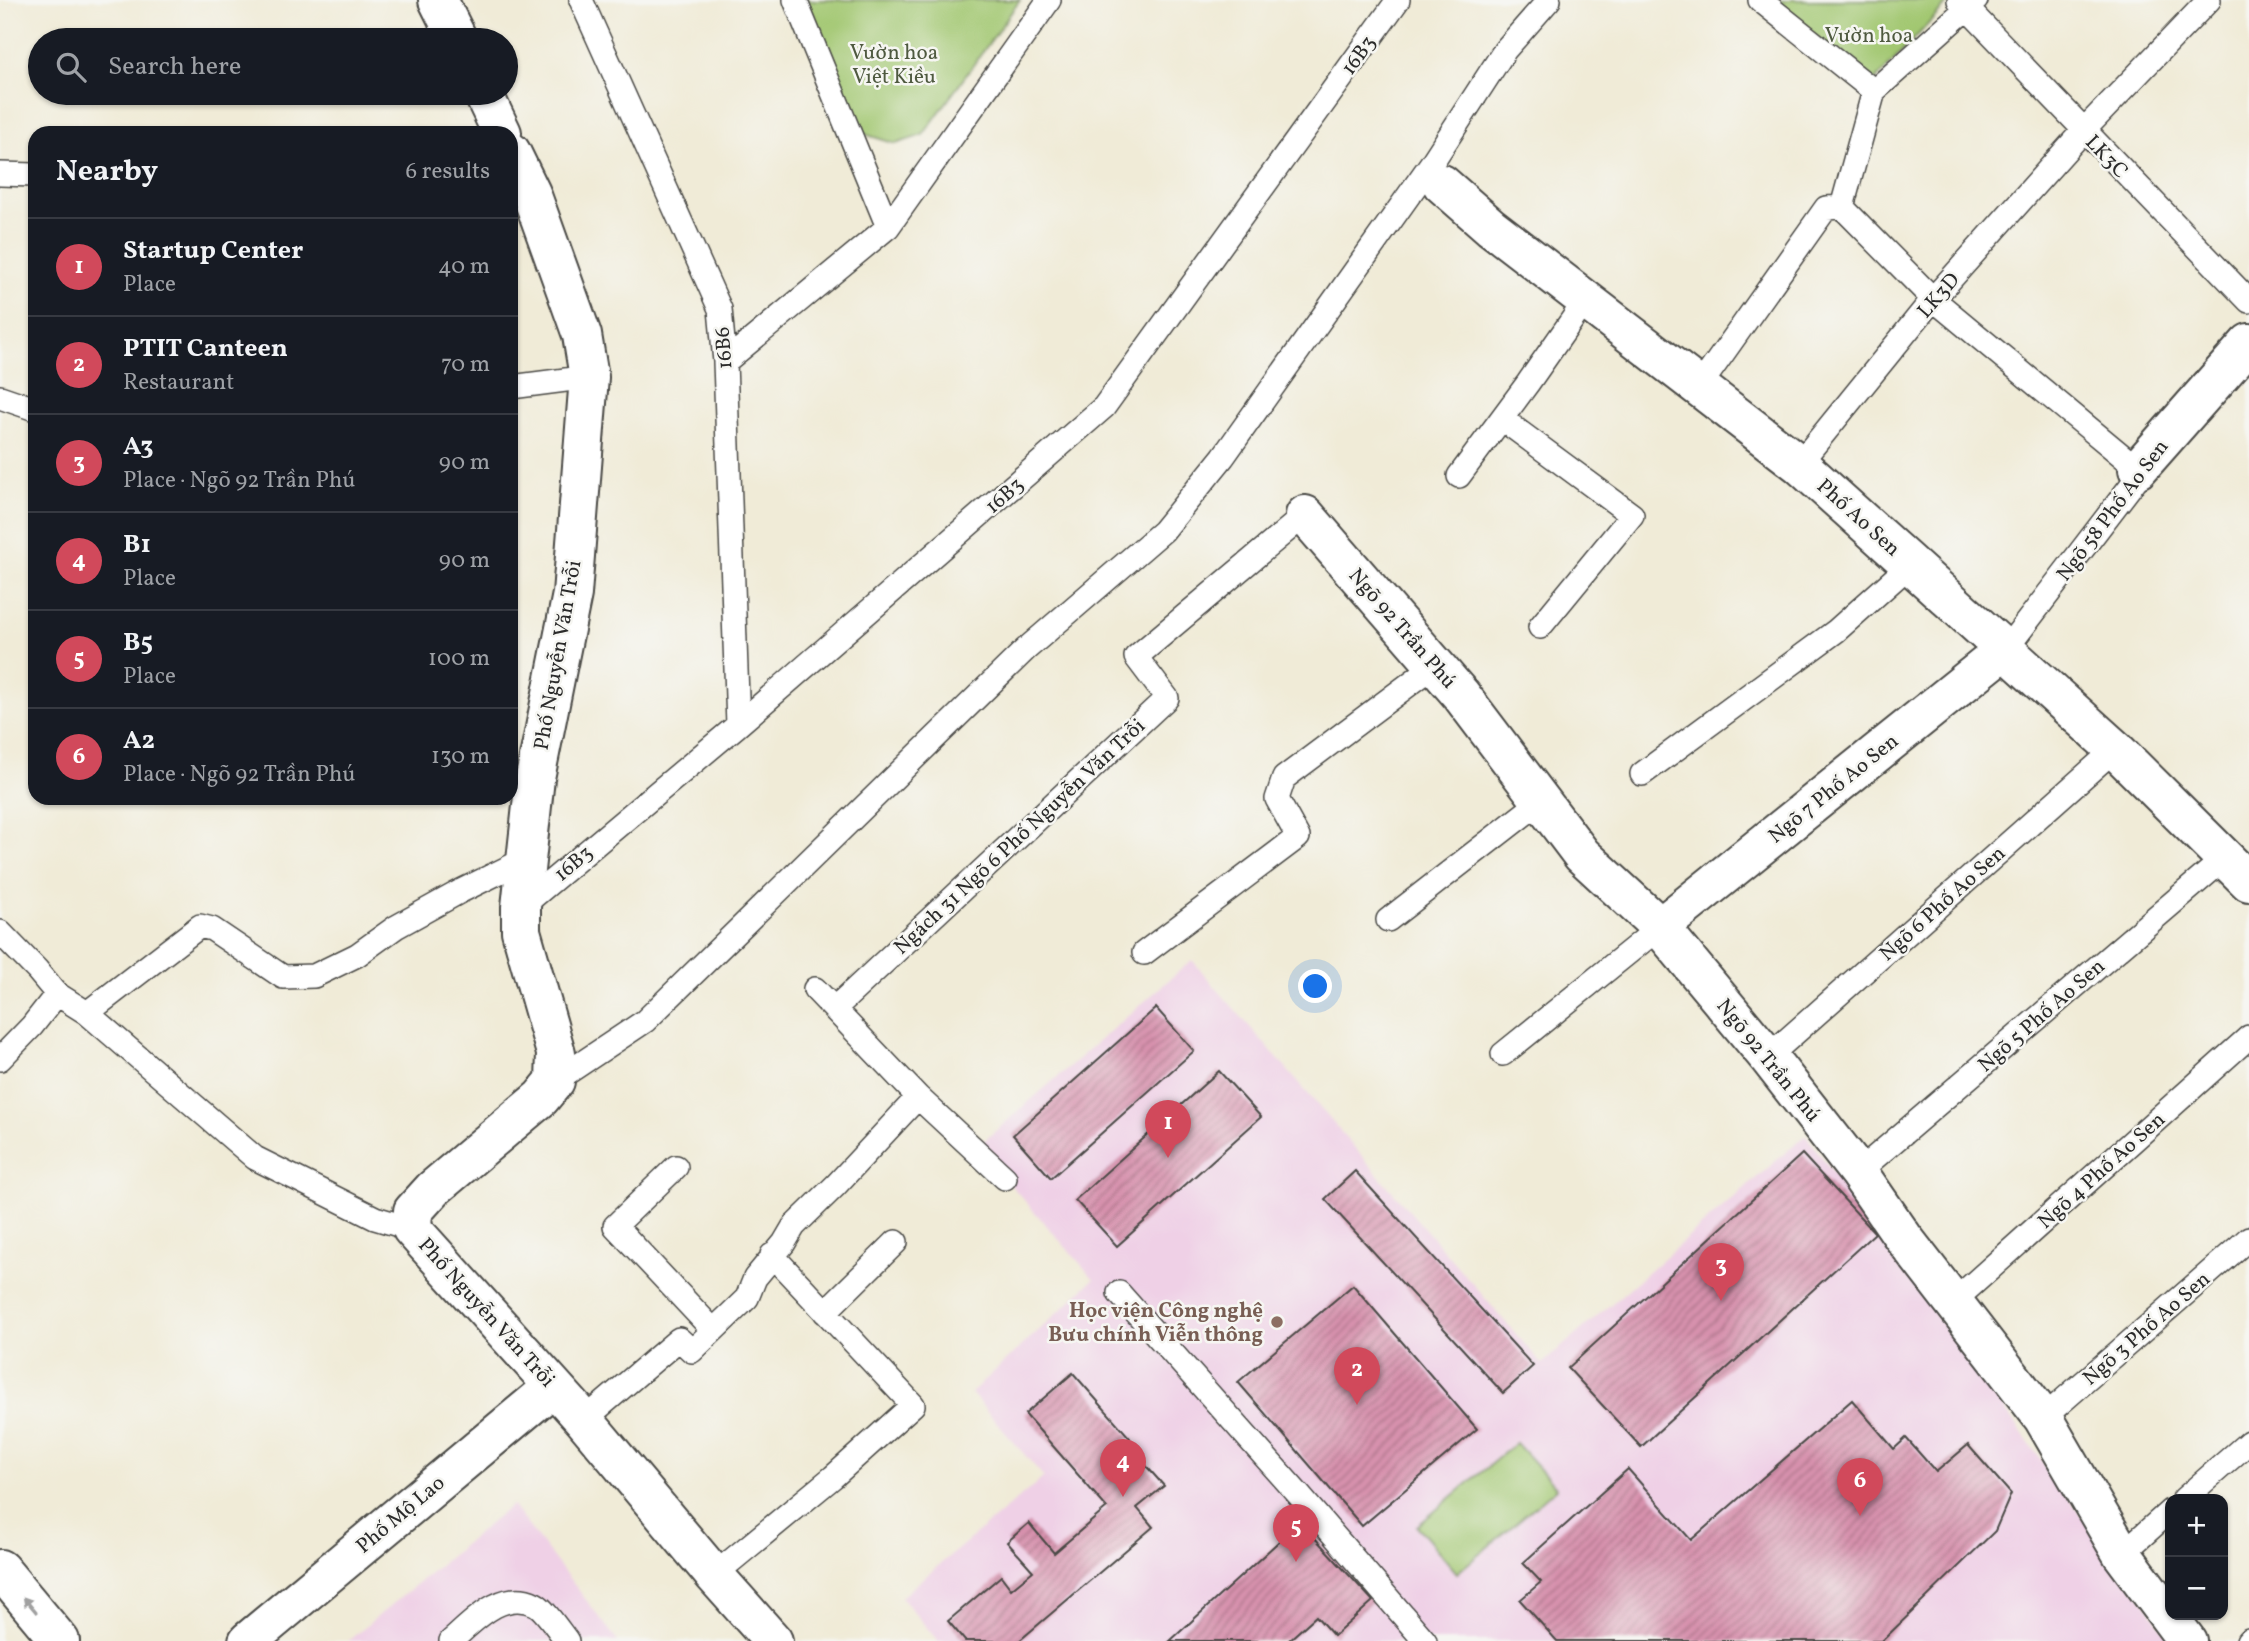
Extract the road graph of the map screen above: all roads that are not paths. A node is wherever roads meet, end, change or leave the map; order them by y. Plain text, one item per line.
1 (438, 0) edge
2 (581, 0) edge
3 (795, 0) edge
4 (1049, 0) edge
5 (1398, 0) edge
6 (1549, 0) edge
7 (1760, 0) edge
8 (2209, 0) edge
9 (1968, 3) edge
10 (451, 28) edge
11 (1874, 91) junction
12 (489, 105) edge
13 (499, 126) edge
14 (2083, 131) junction
15 (0, 174) edge
16 (28, 175) edge
17 (1442, 184) dead end
18 (521, 198) edge
19 (1842, 207) junction
20 (888, 227) junction
21 (1933, 299) junction
22 (1586, 300) junction
23 (2249, 301) edge
24 (2249, 343) edge
25 (725, 362) junction
26 (589, 377) junction
27 (518, 386) edge
28 (1699, 387) junction
29 (0, 397) edge
30 (28, 407) edge
31 (1502, 419) junction
32 (1799, 464) junction
33 (2138, 469) junction
34 (1459, 476) dead end
35 (1305, 515) joint
36 (1911, 564) junction
37 (1540, 627) dead end
38 (2006, 649) junction
39 (1435, 665) junction
40 (738, 725) junction
41 (2115, 749) junction
42 (1642, 774) dead end
43 (1541, 801) junction
44 (526, 859) junction
45 (2237, 870) edge
46 (521, 908) junction
47 (1388, 920) dead end
48 (1660, 928) junction
49 (0, 933) edge
50 (1144, 953) dead end
51 (814, 989) dead end
52 (57, 994) junction
53 (834, 1009) junction
54 (88, 1013) junction
55 (2249, 1037) edge
56 (1503, 1054) dead end
57 (1768, 1056) junction
58 (0, 1059) edge
59 (555, 1081) junction
60 (918, 1097) junction
61 (676, 1167) dead end
62 (1858, 1172) junction
63 (1005, 1178) dead end
64 (412, 1229) junction
65 (2249, 1238) edge
66 (896, 1242) dead end
67 (772, 1255) junction
68 (1119, 1293) dead end
69 (1953, 1302) junction
70 (825, 1312) junction
71 (713, 1330) junction
72 (553, 1387) junction
73 (2043, 1418) junction
74 (584, 1420) junction
75 (2249, 1442) edge
76 (2190, 1494) edge
77 (2165, 1515) edge
78 (2122, 1554) junction
79 (0, 1569) edge
80 (714, 1575) junction
81 (60, 1641) edge
82 (248, 1641) edge
83 (451, 1641) edge
84 (567, 1641) edge
85 (772, 1641) edge
86 (1425, 1641) edge
87 (2187, 1641) edge

1 - 10 street
2 - 25 lane, 16B6
3 - 20 lane
4 - 20 lane
5 - 40 lane, 16B3
6 - 59 lane
7 - 11 lane
8 - 14 lane, LK3D
9 - 11 lane
9 - 14 lane, LK3C
11 - 19 lane
12 - 13 street
14 - 21 lane, LK3D
14 - 23 lane, LK3C
15 - 16 lane
17 - 22 street, Phố Ao Sen
18 - 26 street, Phố Nguyễn Văn Trỗi
19 - 21 lane
19 - 28 lane
20 - 25 lane
21 - 32 lane, LK3D
21 - 33 lane
22 - 28 street, Phố Ao Sen
22 - 31 lane
24 - 33 street, Ngõ 58 Phố Ao Sen
25 - 40 lane, 16B6
26 - 27 lane
26 - 44 street, Phố Nguyễn Văn Trỗi
28 - 32 street, Phố Ao Sen
29 - 30 lane
31 - 34 lane
31 - 37 lane
32 - 36 street, Phố Ao Sen
33 - 38 lane, Ngõ 58 Phố Ao Sen
35 - 39 street, Ngõ 92 Trần Phú
35 - 53 lane, Ngách 31 Ngõ 6 Phố Nguyễn Văn Trỗi
36 - 38 street, Phố Ao Sen
36 - 42 lane
38 - 41 street, Phố Ao Sen
38 - 48 street, Ngõ 7 Phố Ao Sen
39 - 43 street, Ngõ 92 Trần Phú
39 - 50 lane
40 - 46 lane, 16B3
41 - 45 street, Phố Ao Sen
41 - 57 lane, Ngõ 6 Phố Ao Sen
43 - 47 lane
43 - 48 street, Ngõ 92 Trần Phú
44 - 46 street, Phố Nguyễn Văn Trỗi
44 - 54 lane
45 - 62 lane, Ngõ 5 Phố Ao Sen
46 - 59 street, Phố Nguyễn Văn Trỗi
48 - 56 lane
48 - 57 street, Ngõ 92 Trần Phú
49 - 52 lane
51 - 53 lane
52 - 54 lane
52 - 58 lane
53 - 60 lane
54 - 64 lane
55 - 69 lane, Ngõ 4 Phố Ao Sen
57 - 62 street, Ngõ 92 Trần Phú
59 - 64 street, Phố Nguyễn Văn Trỗi
60 - 63 lane
60 - 67 lane
61 - 71 lane
62 - 69 street, Ngõ 92 Trần Phú
64 - 72 street, Phố Nguyễn Văn Trỗi
65 - 73 lane, Ngõ 3 Phố Ao Sen
66 - 70 lane
67 - 70 lane
67 - 71 lane
68 - 86 lane
69 - 73 street, Ngõ 92 Trần Phú
70 - 80 lane
71 - 74 lane
72 - 74 street, Phố Nguyễn Văn Trỗi
72 - 82 street, Phố Mộ Lao
73 - 78 street, Ngõ 92 Trần Phú
74 - 80 street, Phố Nguyễn Văn Trỗi
75 - 76 lane
77 - 78 lane
78 - 87 street, Ngõ 92 Trần Phú
81 -> 79 street
80 - 85 street, Phố Nguyễn Văn Trỗi
83 - 84 lane

